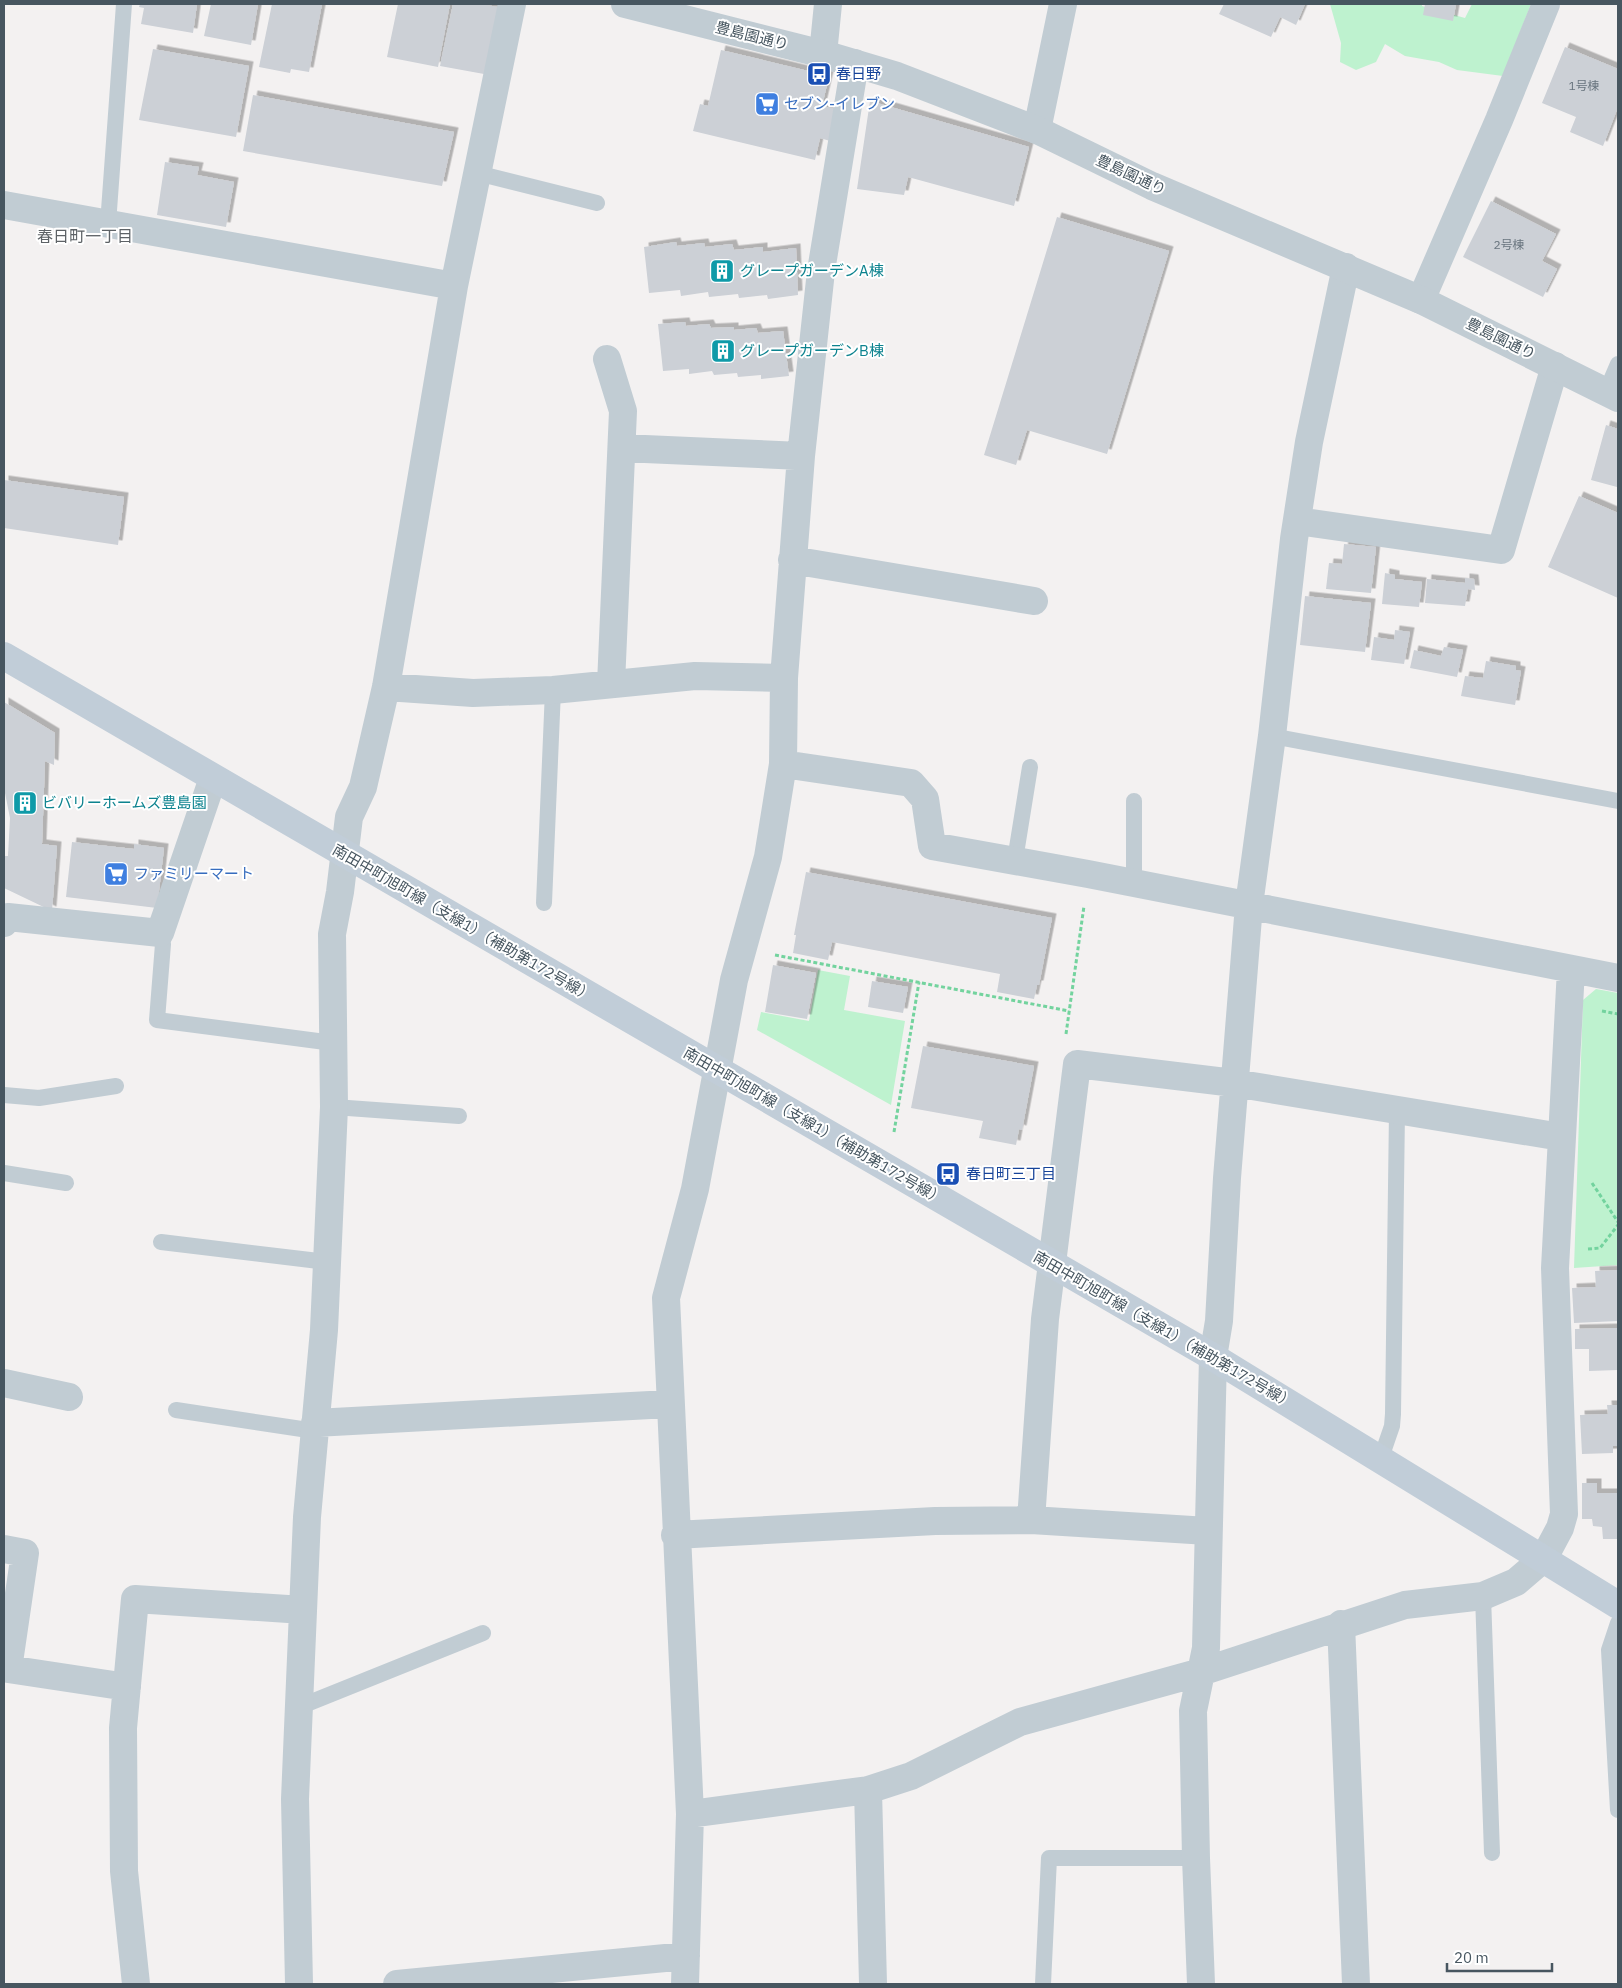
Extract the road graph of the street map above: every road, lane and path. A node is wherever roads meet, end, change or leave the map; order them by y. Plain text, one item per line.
1 (124, 4) edge
2 (512, 4) edge
3 (624, 4) edge
4 (828, 4) edge
5 (1063, 4) edge
6 (1546, 4) edge
7 (823, 54) junction
8 (855, 63) junction
9 (1037, 130) junction
10 (478, 173) junction
11 (596, 203) dead end
12 (4, 205) edge
13 (108, 224) junction
14 (1346, 267) junction
15 (454, 286) junction
16 (1422, 300) junction
17 (607, 359) dead end
18 (1618, 364) edge
19 (1555, 366) junction
20 (1612, 395) edge
21 (622, 448) junction
22 (801, 456) junction
23 (1297, 521) junction
24 (792, 560) junction
25 (1034, 602) dead end
26 (4, 656) edge
27 (784, 678) junction
28 (611, 684) junction
29 (386, 687) junction
30 (553, 690) junction
31 (1272, 736) junction
32 (783, 764) junction
33 (1030, 767) dead end
34 (213, 778) junction
35 (1618, 800) edge
36 (1134, 801) dead end
37 (346, 854) junction
38 (1015, 860) junction
39 (1134, 883) junction
40 (544, 903) dead end
41 (1084, 903) dead end
42 (1249, 905) junction
43 (4, 923) edge
44 (160, 933) junction
45 (773, 955) dead end
46 (1571, 969) junction
47 (1618, 978) edge
48 (919, 982) junction
49 (1069, 1011) junction
50 (1065, 1037) dead end
51 (333, 1043) junction
52 (718, 1071) junction
53 (1234, 1083) junction
54 (116, 1086) dead end
55 (4, 1095) edge
56 (334, 1107) junction
57 (1397, 1111) junction
58 (459, 1116) dead end
59 (894, 1132) dead end
60 (1561, 1137) junction
61 (4, 1173) edge
62 (66, 1183) dead end
63 (1618, 1225) edge
64 (161, 1242) dead end
65 (1581, 1249) dead end
66 (327, 1262) junction
67 (1052, 1264) junction
68 (1214, 1357) junction
69 (4, 1383) edge
70 (69, 1396) dead end
71 (669, 1404) junction
72 (176, 1410) dead end
73 (315, 1427) junction
74 (1381, 1458) junction
75 (1031, 1520) junction
76 (1208, 1531) junction
77 (675, 1535) junction
78 (4, 1549) edge
79 (1544, 1558) junction
80 (1483, 1596) junction
81 (1618, 1605) edge
82 (303, 1610) junction
83 (1618, 1622) edge
84 (1341, 1624) junction
85 (482, 1633) dead end
86 (1201, 1672) junction
87 (126, 1687) junction
88 (299, 1707) junction
89 (868, 1790) junction
90 (1618, 1810) edge
91 (690, 1814) junction
92 (1492, 1853) dead end
93 (1196, 1858) junction
94 (686, 1956) junction
95 (136, 1984) edge
96 (299, 1984) edge
97 (397, 1984) edge
98 (685, 1984) edge
99 (873, 1984) edge
100 (1043, 1984) edge
101 (1201, 1984) edge
102 (1356, 1984) edge

1 - 13 lane
2 - 10 street
3 - 7 street, 豊島園通り
4 - 7 street
5 - 9 street
6 - 16 street
7 - 8 street, 豊島園通り
8 - 9 street, 豊島園通り
8 - 22 street
9 - 14 street, 豊島園通り
10 - 11 lane
10 - 15 street
12 - 13 street
13 - 15 street
14 - 16 street, 豊島園通り
14 - 23 street
15 - 29 street
16 - 19 street, 豊島園通り
17 - 21 street
18 - 20 lane
19 - 20 street, 豊島園通り
19 - 23 street
21 - 22 street
21 - 28 street
22 - 24 street
23 - 31 street
24 - 25 street
24 - 27 street
26 - 34 main road, 南田中町旭町線（支線1）（補助第172号線）
27 - 28 street
27 - 32 street
28 - 30 street
29 - 30 street
29 - 37 street
30 - 40 lane
31 - 35 lane
31 - 42 street
32 - 38 street
32 - 52 street
33 - 38 lane
34 - 37 main road, 南田中町旭町線（支線1）（補助第172号線）
34 - 44 street
36 - 39 lane
37 - 51 street
37 - 52 main road, 南田中町旭町線（支線1）（補助第172号線）
38 - 39 street
39 - 42 street
41 - 49 path
42 - 46 street
42 - 53 street
43 - 44 street
44 - 51 lane
45 - 48 path
46 - 47 street
46 - 60 street
48 - 49 path
48 - 59 path
49 - 50 path
51 - 56 street
52 - 67 main road, 南田中町旭町線（支線1）（補助第172号線）
52 - 71 street
53 - 57 street
53 - 67 street
53 - 68 street
54 - 55 lane
56 - 58 lane
56 - 66 street
57 - 60 street
57 - 74 lane
60 - 79 street
61 - 62 lane
63 - 65 path
64 - 66 lane
66 - 73 street
67 - 68 main road, 南田中町旭町線（支線1）（補助第172号線）
67 - 75 street
68 - 74 main road, 南田中町旭町線（支線1）（補助第172号線）
68 - 76 street
69 - 70 street
71 - 73 street
71 - 77 street
72 - 73 lane
73 - 82 street
74 - 79 main road, 南田中町旭町線（支線1）（補助第172号線）
75 - 76 street
75 - 77 street
76 - 86 street
77 - 91 street
78 - 87 street
79 - 80 street
79 - 81 main road, 南田中町旭町線（支線1）（補助第172号線）
80 - 84 street
80 - 92 lane
82 - 87 street
82 - 88 street
83 - 90 lane
84 - 86 street
84 - 102 street
85 - 88 lane
86 - 89 street
86 - 93 street
87 - 95 street
88 - 96 street
89 - 91 street
89 - 99 street
91 - 94 street
93 - 100 lane
93 - 101 street
94 - 97 street
94 - 98 street

